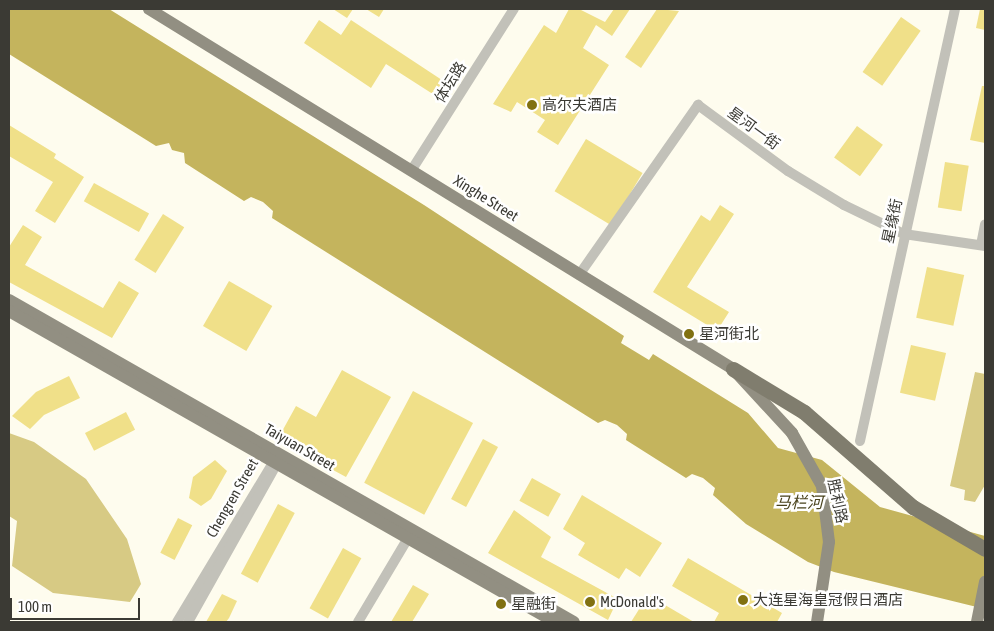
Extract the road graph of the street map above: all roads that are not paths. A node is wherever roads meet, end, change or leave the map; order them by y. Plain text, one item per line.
1 (149, 9) edge
2 (514, 9) edge
3 (955, 9) edge
4 (411, 171) junction
5 (985, 224) edge
6 (904, 234) junction
7 (983, 245) edge
8 (579, 275) junction
9 (9, 300) edge
10 (9, 310) edge
11 (733, 369) junction
12 (792, 432) joint
13 (860, 441) dead end
14 (277, 460) junction
15 (940, 525) junction
16 (410, 534) junction
17 (985, 549) edge
18 (985, 554) edge
19 (985, 582) edge
20 (552, 619) edge
21 (177, 622) edge
22 (188, 622) edge
23 (358, 622) edge
24 (574, 622) edge
25 (818, 622) edge
26 (977, 622) edge

1 - 4 main road, Xinghe Street
2 - 4 street, 体坛路
3 - 6 street, 星缘街
4 - 8 main road, Xinghe Street
5 - 7 street
6 - 7 street, 星河一街
6 - 8 street, 星河一街
6 - 13 street, 星缘街
8 - 11 main road, Xinghe Street
9 - 14 main road, Taiyuan Street
10 - 14 main road, Taiyuan Street
11 - 12 main road, Xinghe Street
11 - 15 highway
12 - 25 main road, 胜利路
14 - 16 main road, Taiyuan Street
14 - 21 street, Chengren Street
14 - 22 street, Chengren Street
15 - 17 highway
15 - 18 highway
16 - 20 main road, Taiyuan Street
16 - 23 street
19 - 26 main road
20 - 24 main road, Taiyuan Street

